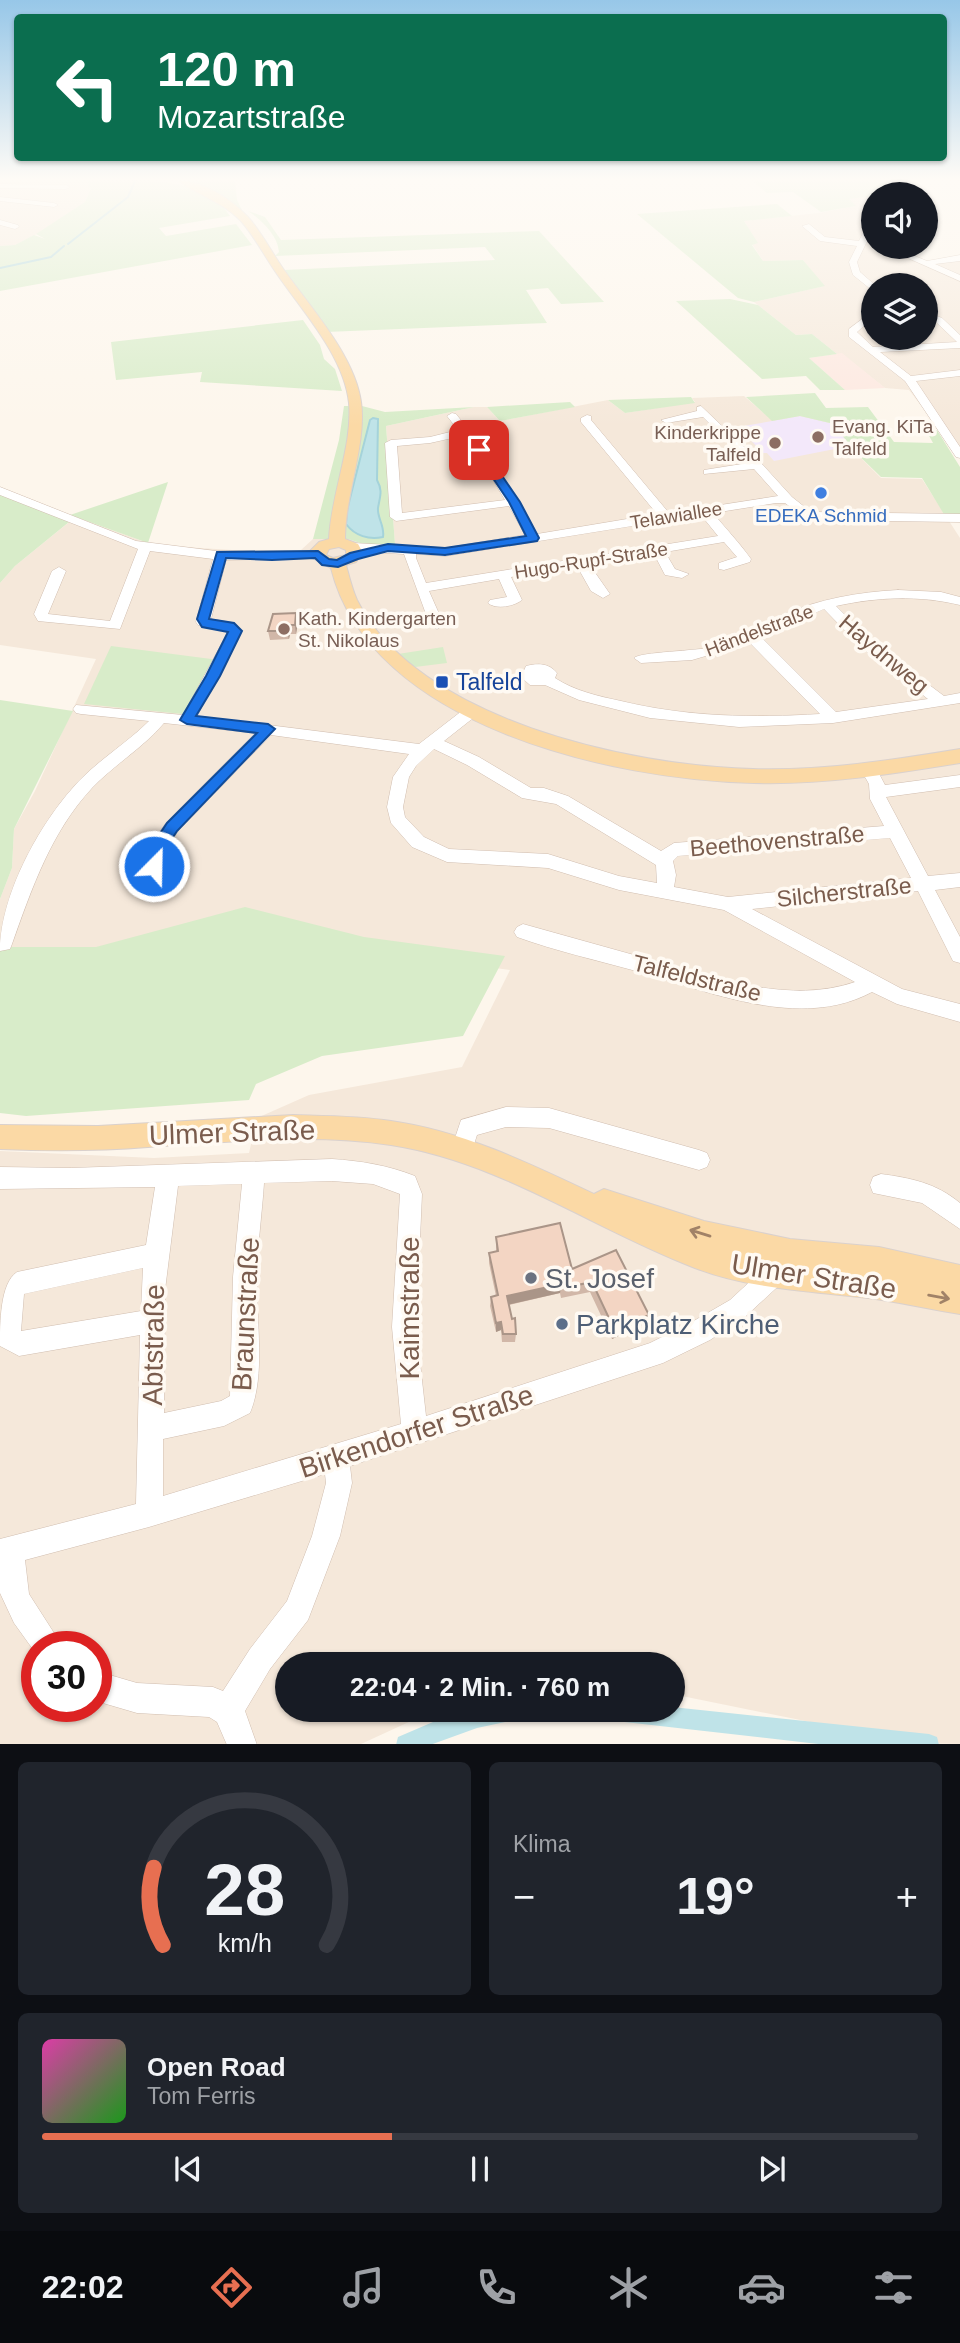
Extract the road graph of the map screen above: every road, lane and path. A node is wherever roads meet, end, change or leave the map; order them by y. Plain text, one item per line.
1 (275, 262) edge
2 (932, 262) edge
3 (928, 263) joint
4 (960, 278) edge
5 (938, 320) edge
6 (861, 324) edge
7 (861, 342) edge
8 (960, 342) edge
9 (938, 344) edge
10 (872, 350) edge
11 (960, 373) edge
12 (909, 379) junction
13 (452, 416) dead end
14 (587, 418) dead end
15 (666, 420) dead end
16 (723, 431) junction
17 (466, 432) junction
18 (955, 438) edge
19 (677, 439) dead end
20 (960, 455) edge
21 (757, 465) junction
22 (490, 466) junction
23 (458, 471) dead end
24 (708, 472) dead end
25 (0, 491) edge
26 (788, 500) junction
27 (514, 502) junction
28 (704, 510) junction
29 (665, 516) junction
30 (960, 518) edge
31 (533, 538) junction
32 (726, 538) junction
33 (337, 542) junction
34 (145, 547) junction
35 (657, 548) junction
36 (410, 550) junction
37 (221, 554) junction
38 (318, 554) junction
39 (349, 556) junction
40 (745, 559) junction
41 (580, 561) junction
42 (724, 566) dead end
43 (59, 571) dead end
44 (682, 573) dead end
45 (756, 573) dead end
46 (503, 574) junction
47 (421, 588) junction
48 (603, 594) dead end
49 (960, 601) edge
50 (495, 603) dead end
51 (827, 605) junction
52 (436, 625) dead end
53 (752, 636) junction
54 (641, 658) dead end
55 (547, 680) dead end
56 (960, 698) edge
57 (942, 702) junction
58 (81, 709) dead end
59 (472, 711) junction
60 (161, 717) junction
61 (833, 718) junction
62 (187, 720) junction
63 (268, 729) junction
64 (427, 746) junction
65 (960, 756) edge
66 (869, 770) junction
67 (960, 781) edge
68 (877, 792) junction
69 (894, 831) junction
70 (664, 861) junction
71 (154, 866) dead end
72 (960, 880) edge
73 (923, 884) junction
74 (666, 891) junction
75 (728, 904) junction
76 (523, 932) dead end
77 (3, 944) dead end
78 (960, 955) edge
79 (871, 983) junction
80 (960, 1013) edge
81 (0, 1137) edge
82 (462, 1150) junction
83 (699, 1160) dead end
84 (254, 1172) junction
85 (168, 1176) junction
86 (0, 1178) edge
87 (881, 1185) dead end
88 (960, 1218) edge
89 (156, 1254) junction
90 (782, 1265) junction
91 (960, 1279) edge
92 (960, 1300) edge
93 (152, 1321) junction
94 (4, 1338) edge
95 (151, 1429) junction
96 (415, 1433) junction
97 (336, 1456) junction
98 (149, 1514) junction
99 (6, 1552) edge
100 (37, 1631) edge
101 (112, 1691) edge
102 (228, 1711) junction
103 (242, 1744) edge

1 - 33 main road
2 - 3 street
3 - 4 street
5 - 8 street
6 - 7 street
8 - 9 street
10 - 12 street
11 - 12 street
12 - 18 street
13 - 17 street
14 - 29 street
15 - 16 street
16 - 19 street
16 - 21 street
17 - 22 street
17 - 27 street
18 - 20 street
21 - 24 street
21 - 26 street
22 - 23 street
22 - 27 street
25 - 34 street
26 - 28 street, Telawiallee
26 - 30 street
27 - 31 street
28 - 29 street, Telawiallee
28 - 32 street
29 - 31 street, Telawiallee
31 - 36 street, Telawiallee
32 - 35 street, Hugo-Rupf-Straße
32 - 40 street
33 - 38 main road
33 - 39 main road
34 - 37 street
34 - 43 street
35 - 41 street, Hugo-Rupf-Straße
35 - 44 street
36 - 39 street, Telawiallee
36 - 47 street
37 - 38 street
37 - 62 street
38 - 39 main road
39 - 59 main road
40 - 42 street
40 - 45 street
41 - 46 street, Hugo-Rupf-Straße
41 - 48 street
46 - 47 street, Hugo-Rupf-Straße
46 - 50 street
47 - 52 street
49 - 51 street, Händelstraße
51 - 53 street, Händelstraße
51 - 57 street, Haydnweg
53 - 54 street, Händelstraße
53 - 61 street
55 - 61 street
56 - 57 street
57 - 61 street
58 - 60 street
59 - 64 street
59 - 66 main road
60 - 62 street
60 - 77 street
62 - 63 street
63 - 64 street
63 - 71 street
64 - 70 street
64 - 74 street
65 - 66 main road
66 - 68 street
67 - 68 street
68 - 69 street
69 - 70 street, Beethovenstraße
69 - 73 street
70 - 74 street
72 - 73 street, Silcherstraße
73 - 75 street, Silcherstraße
73 - 78 street
74 - 75 street
75 - 79 street
76 - 79 street, Talfeldstraße
79 - 80 street
81 - 82 main road, Ulmer Straße
82 - 83 street
82 - 90 main road, Ulmer Straße
84 - 85 street
84 - 95 street, Braunstraße
84 - 96 street, Kaimstraße
85 - 86 street
85 - 89 street, Abtstraße
87 - 88 street
89 - 93 street, Abtstraße
89 - 94 street
90 - 91 main road, Ulmer Straße
90 -> 92 main road, Ulmer Straße
90 - 96 street, Birkendorfer Straße
93 - 94 street
93 - 95 street, Abtstraße
95 - 98 street, Abtstraße
96 - 97 street, Birkendorfer Straße
97 - 98 street, Birkendorfer Straße
97 - 102 street
98 - 99 street, Birkendorfer Straße
99 - 100 street, Birkendorfer Straße
101 - 102 street
102 - 103 street

